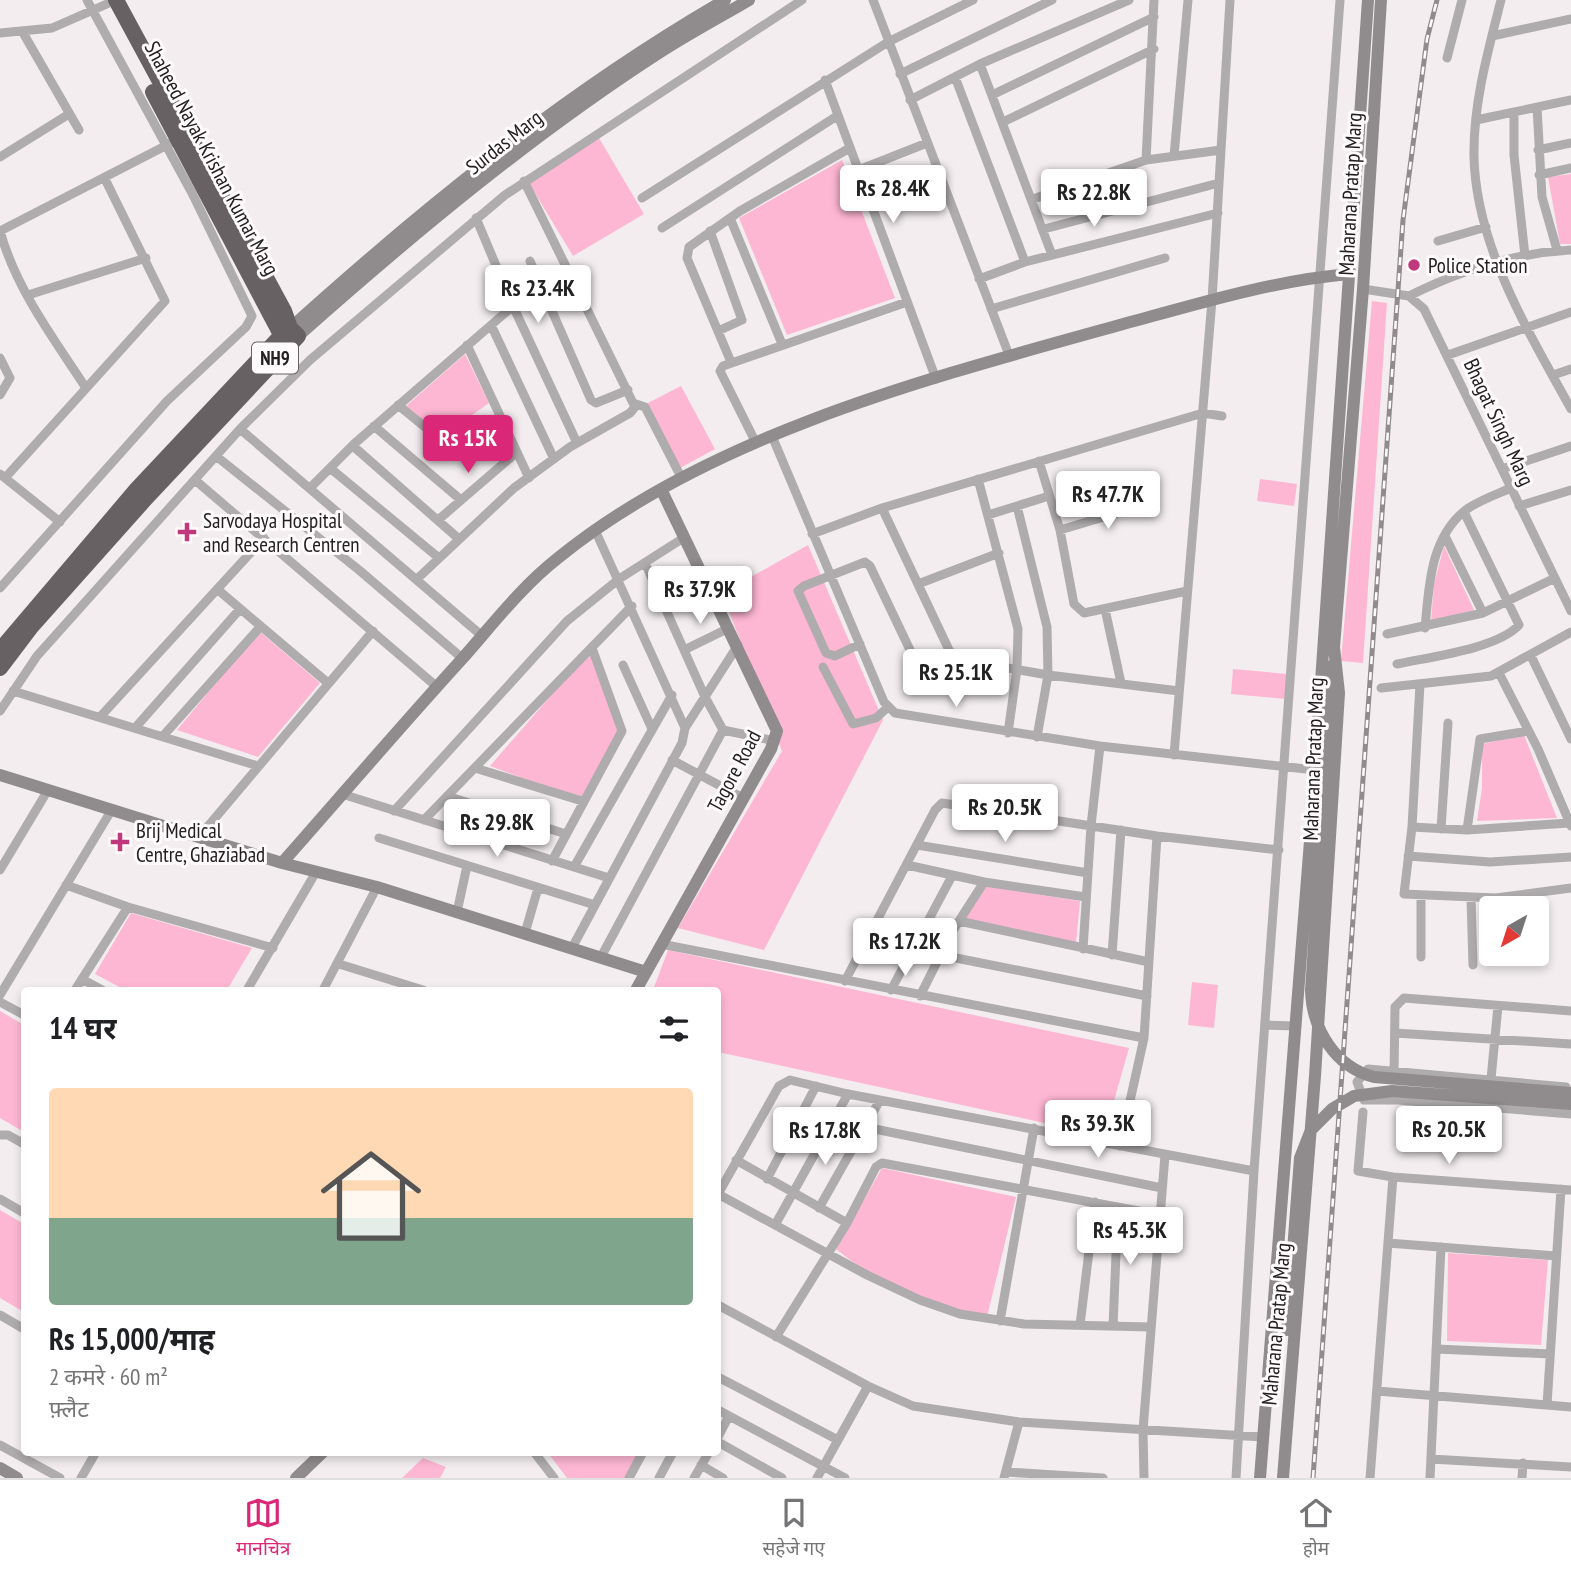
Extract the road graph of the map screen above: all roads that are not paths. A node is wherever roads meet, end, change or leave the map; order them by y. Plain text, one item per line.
1 (87, 0) edge
2 (725, 0) edge
3 (749, 0) edge
4 (802, 0) edge
5 (873, 0) edge
6 (973, 0) edge
7 (1052, 0) edge
8 (1129, 0) edge
9 (1154, 0) edge
10 (1188, 0) edge
11 (1230, 0) edge
12 (1340, 0) edge
13 (1368, 0) edge
14 (1381, 0) edge
15 (1462, 0) edge
16 (1501, 0) edge
17 (105, 4) edge
18 (1154, 18) junction
19 (1571, 19) edge
20 (22, 31) junction
21 (0, 33) edge
22 (1492, 36) junction
23 (888, 42) junction
24 (1153, 50) junction
25 (1447, 58) dead end
26 (980, 64) junction
27 (900, 74) junction
28 (955, 76) junction
29 (824, 80) junction
30 (992, 96) junction
31 (910, 100) junction
32 (1571, 100) edge
33 (1537, 107) junction
34 (1514, 112) junction
35 (69, 114) junction
36 (836, 116) junction
37 (1476, 120) junction
38 (1003, 122) junction
39 (79, 130) dead end
40 (172, 142) junction
41 (927, 143) junction
42 (1571, 143) edge
43 (848, 149) junction
44 (1221, 150) junction
45 (1538, 150) junction
46 (1174, 156) junction
47 (0, 157) edge
48 (1146, 160) junction
49 (1571, 168) edge
50 (856, 171) junction
51 (1356, 172) junction
52 (1370, 172) junction
53 (1539, 175) junction
54 (105, 179) junction
55 (524, 181) junction
56 (1219, 183) junction
57 (642, 198) dead end
58 (1033, 199) junction
59 (1218, 213) junction
60 (476, 218) junction
61 (730, 218) junction
62 (1486, 227) junction
63 (662, 228) dead end
64 (1044, 229) junction
65 (709, 231) junction
66 (1438, 241) dead end
67 (1557, 250) junction
68 (1571, 250) edge
69 (1052, 255) junction
70 (1525, 256) junction
71 (146, 258) junction
72 (1165, 258) dead end
73 (530, 261) dead end
74 (1025, 262) junction
75 (1497, 262) junction
76 (1349, 274) junction
77 (1320, 276) junction
78 (979, 279) junction
79 (1363, 289) junction
80 (28, 295) junction
81 (1409, 296) junction
82 (1212, 300) junction
83 (907, 302) junction
84 (513, 306) junction
85 (267, 308) junction
86 (991, 309) junction
87 (1571, 312) edge
88 (252, 316) junction
89 (491, 325) junction
90 (1528, 327) junction
91 (718, 331) junction
92 (289, 337) junction
93 (782, 344) junction
94 (467, 345) junction
95 (1009, 355) junction
96 (1448, 355) junction
97 (0, 358) edge
98 (731, 362) junction
99 (1571, 369) edge
100 (1553, 375) junction
101 (936, 379) junction
102 (86, 388) junction
103 (628, 390) junction
104 (0, 395) edge
105 (1347, 395) junction
106 (634, 402) junction
107 (398, 405) junction
108 (1571, 409) edge
109 (1202, 413) junction
110 (1222, 416) dead end
111 (374, 426) junction
112 (505, 427) junction
113 (240, 429) junction
114 (772, 436) junction
115 (577, 443) junction
116 (756, 443) junction
117 (353, 446) junction
118 (1571, 446) edge
119 (517, 452) junction
120 (216, 456) junction
121 (554, 459) junction
122 (1039, 461) junction
123 (330, 468) junction
124 (1502, 469) junction
125 (3, 476) edge
126 (681, 477) junction
127 (529, 478) junction
128 (195, 480) junction
129 (978, 480) junction
130 (311, 487) junction
131 (661, 488) junction
132 (1511, 488) junction
133 (1571, 490) edge
134 (1049, 496) junction
135 (461, 500) junction
136 (1147, 503) dead end
137 (1017, 506) junction
138 (1339, 506) junction
139 (1519, 506) junction
140 (882, 509) junction
141 (1464, 512) junction
142 (988, 514) junction
143 (438, 520) junction
144 (60, 522) junction
145 (595, 530) junction
146 (1060, 530) junction
147 (812, 534) junction
148 (1446, 536) junction
149 (685, 537) junction
150 (264, 538) junction
151 (459, 539) junction
152 (999, 554) junction
153 (439, 558) junction
154 (645, 563) junction
155 (832, 577) junction
156 (1555, 578) junction
157 (417, 579) junction
158 (619, 579) junction
159 (918, 584) junction
160 (0, 588) edge
161 (217, 589) junction
162 (1187, 591) junction
163 (1509, 601) junction
164 (632, 606) junction
165 (240, 608) junction
166 (1105, 609) junction
167 (1571, 611) edge
168 (1483, 613) junction
169 (261, 626) junction
170 (729, 628) junction
171 (1425, 628) junction
172 (373, 631) junction
173 (1571, 632) edge
174 (1387, 634) dead end
175 (481, 635) junction
176 (860, 644) junction
177 (737, 645) junction
178 (592, 648) junction
179 (0, 650) edge
180 (684, 650) junction
181 (1531, 656) junction
182 (463, 658) junction
183 (1334, 662) junction
184 (1397, 664) dead end
185 (623, 665) dead end
186 (823, 667) dead end
187 (0, 668) edge
188 (1017, 669) junction
189 (922, 673) dead end
190 (1499, 673) junction
191 (1048, 675) junction
192 (328, 683) junction
193 (1121, 683) junction
194 (1420, 684) junction
195 (436, 686) junction
196 (1381, 688) dead end
197 (13, 691) junction
198 (1179, 691) junction
199 (672, 695) junction
200 (705, 697) junction
201 (888, 707) junction
202 (0, 711) edge
203 (100, 717) junction
204 (1448, 723) dead end
205 (685, 727) junction
206 (135, 728) junction
207 (653, 729) junction
208 (723, 730) junction
209 (1528, 731) junction
210 (1008, 733) junction
211 (163, 736) junction
212 (1037, 737) junction
213 (1571, 739) edge
214 (775, 741) junction
215 (1100, 746) junction
216 (1174, 755) junction
217 (673, 760) junction
218 (258, 766) junction
219 (1286, 766) junction
220 (475, 768) junction
221 (1315, 770) junction
222 (0, 775) edge
223 (700, 775) junction
224 (48, 790) junction
225 (342, 794) junction
226 (447, 796) junction
227 (743, 798) junction
228 (582, 801) junction
229 (394, 810) junction
230 (111, 811) junction
231 (424, 820) junction
232 (1570, 824) edge
233 (1091, 826) junction
234 (1412, 827) junction
235 (1441, 829) junction
236 (1467, 830) junction
237 (1121, 831) junction
238 (566, 834) junction
239 (1157, 836) junction
240 (199, 837) junction
241 (379, 838) dead end
242 (917, 845) junction
243 (1279, 850) junction
244 (1408, 856) junction
245 (1571, 858) edge
246 (552, 861) junction
247 (282, 863) junction
248 (907, 865) junction
249 (467, 866) junction
250 (574, 867) junction
251 (0, 870) edge
252 (316, 872) junction
253 (1088, 873) junction
254 (952, 876) junction
255 (609, 878) junction
256 (984, 882) junction
257 (66, 885) junction
258 (377, 887) junction
259 (538, 888) junction
260 (1571, 888) edge
261 (1421, 895) junction
262 (1522, 896) edge
263 (1086, 897) junction
264 (1471, 898) junction
265 (1479, 898) edge
266 (595, 905) junction
267 (128, 907) junction
268 (457, 912) junction
269 (959, 921) junction
270 (525, 933) junction
271 (660, 944) junction
272 (273, 948) junction
273 (572, 948) junction
274 (1083, 949) junction
275 (941, 955) junction
276 (1112, 955) junction
277 (601, 957) junction
278 (1420, 957) dead end
279 (1149, 962) junction
280 (339, 964) junction
281 (1473, 965) dead end
282 (646, 972) junction
283 (82, 979) junction
284 (395, 981) junction
285 (845, 981) junction
286 (77, 987) edge
287 (97, 987) edge
288 (249, 987) edge
289 (325, 987) edge
290 (391, 987) edge
291 (414, 987) edge
292 (638, 987) edge
293 (891, 990) junction
294 (0, 995) edge
295 (920, 996) junction
296 (1147, 996) junction
297 (0, 1002) edge
298 (1297, 1002) junction
299 (1320, 1003) junction
300 (1498, 1006) junction
301 (1571, 1011) edge
302 (21, 1013) edge
303 (1265, 1025) junction
304 (1295, 1026) junction
305 (1395, 1033) junction
306 (1144, 1038) junction
307 (1494, 1038) junction
308 (1571, 1044) edge
309 (1394, 1071) junction
310 (1491, 1079) junction
311 (816, 1086) junction
312 (1571, 1087) edge
313 (1571, 1093) edge
314 (848, 1094) junction
315 (880, 1100) junction
316 (1394, 1100) junction
317 (1571, 1104) edge
318 (1363, 1112) dead end
319 (1571, 1114) edge
320 (865, 1127) junction
321 (1034, 1128) junction
322 (1, 1134) edge
323 (21, 1143) edge
324 (1120, 1146) junction
325 (1165, 1155) junction
326 (736, 1160) junction
327 (1028, 1161) junction
328 (1254, 1171) junction
329 (1393, 1177) junction
330 (767, 1178) junction
331 (721, 1188) edge
332 (1162, 1188) junction
333 (1023, 1189) junction
334 (1560, 1189) junction
335 (1571, 1190) edge
336 (793, 1194) junction
337 (721, 1195) edge
338 (0, 1199) edge
339 (1095, 1202) junction
340 (1118, 1207) junction
341 (819, 1208) junction
342 (21, 1211) edge
343 (1160, 1215) junction
344 (846, 1223) junction
345 (775, 1225) junction
346 (1388, 1243) junction
347 (1441, 1247) junction
348 (827, 1254) junction
349 (1556, 1256) junction
350 (721, 1307) edge
351 (0, 1315) edge
352 (1000, 1321) junction
353 (1080, 1325) junction
354 (1113, 1326) junction
355 (21, 1327) edge
356 (1150, 1327) junction
357 (776, 1337) junction
358 (1436, 1349) junction
359 (1550, 1354) junction
360 (721, 1379) edge
361 (868, 1386) junction
362 (1377, 1391) junction
363 (1434, 1396) junction
364 (1547, 1405) junction
365 (1571, 1407) edge
366 (721, 1412) edge
367 (729, 1416) junction
368 (1019, 1422) junction
369 (1143, 1430) junction
370 (721, 1431) edge
371 (1239, 1433) junction
372 (1263, 1437) junction
373 (838, 1440) junction
374 (721, 1444) edge
375 (0, 1445) edge
376 (94, 1456) edge
377 (319, 1456) edge
378 (537, 1456) edge
379 (641, 1456) edge
380 (672, 1456) edge
381 (707, 1456) edge
382 (1431, 1459) junction
383 (1523, 1463) junction
384 (701, 1465) junction
385 (824, 1466) junction
386 (1571, 1467) edge
387 (0, 1468) edge
388 (1005, 1475) edge
389 (1279, 1475) edge
390 (1077, 1477) edge
391 (17, 1478) edge
392 (60, 1478) edge
393 (81, 1478) edge
394 (296, 1478) edge
395 (554, 1478) edge
396 (629, 1478) edge
397 (659, 1478) edge
398 (694, 1478) edge
399 (723, 1478) edge
400 (782, 1478) edge
401 (817, 1478) edge
402 (845, 1478) edge
403 (1103, 1478) edge
404 (1144, 1478) edge
405 (1236, 1478) edge
406 (1260, 1478) edge
407 (1370, 1478) edge
408 (1430, 1478) edge
409 (1522, 1478) edge

1 - 17 street
2 - 92 main road, Surdas Marg
3 - 92 main road, Surdas Marg
4 - 55 street
5 - 23 street
6 - 23 street
7 - 27 street
8 - 26 street
9 - 18 street
10 - 46 street
11 - 44 street
12 - 77 street
13 - 51 main road, Maharana Pratap Marg
14 - 52 main road, Maharana Pratap Marg
15 - 25 street
16 - 22 street
17 - 20 street
17 - 40 highway, Shaheed Nayak Krishan Kumar Marg
17 - 92 highway, NH9
18 - 24 street
18 - 30 street
19 - 22 street
20 - 21 street
20 - 35 street
22 - 37 street
23 - 27 street
23 - 29 street
24 - 38 street
24 - 48 street
26 - 28 street
26 - 30 street
27 - 31 street
28 - 31 street
28 - 74 street
29 - 36 street
29 - 57 street
30 - 38 street
31 - 41 street
32 - 33 street
33 - 34 street
33 - 45 street
34 - 37 street
34 - 70 street
35 - 39 street
35 - 47 street
36 - 43 street
36 - 63 street
37 - 62 street
38 - 58 street
40 - 54 street
40 - 85 highway, Shaheed Nayak Krishan Kumar Marg
40 - 88 street
41 - 50 street
41 - 78 street
42 - 45 street
43 - 50 street
43 - 61 street
44 - 46 street
44 - 56 street
45 - 53 street
46 - 48 street
48 - 58 street
49 - 53 street
50 - 83 street
51 - 52 main road
51 - 76 main road, Maharana Pratap Marg
52 - 79 main road, Maharana Pratap Marg
53 - 67 street
54 - 71 street
54 - 80 street
55 - 60 street
55 - 103 street
56 - 59 street
56 - 64 street
58 - 64 street
59 - 69 street
59 - 82 street
60 - 84 street
60 - 113 street
61 - 65 street
61 - 93 street
62 - 66 street
62 - 75 street
64 - 69 street
65 - 91 street
65 - 91 street
67 - 68 street
67 - 70 street
69 - 74 street
70 - 75 street
71 - 80 street
71 - 102 street
72 - 86 street
73 - 103 street
74 - 78 street
75 - 81 street
75 - 90 street
76 - 77 main road
76 - 105 main road, Maharana Pratap Marg
77 - 82 main road
77 - 219 street
78 - 86 street
79 - 81 street
79 - 105 main road, Maharana Pratap Marg
80 - 102 street
81 - 96 street, Bhagat Singh Marg
82 - 95 main road
82 - 109 street
83 - 93 street
83 - 101 street
84 - 89 street
84 - 115 street
85 - 88 street
85 - 92 highway, Shaheed Nayak Krishan Kumar Marg
86 - 95 street
87 - 90 street
88 - 144 street
89 - 94 street
89 - 121 street
90 - 96 street
90 - 100 street
91 - 98 street
92 - 179 highway, NH9
92 - 187 highway, NH9
93 - 98 street
94 - 107 street
94 - 112 street
95 - 101 main road
96 - 124 street, Bhagat Singh Marg
97 - 104 street
98 - 116 street
99 - 100 street
100 - 108 street
101 - 114 main road
102 - 125 street
103 - 106 street
105 - 138 main road, Maharana Pratap Marg
106 - 115 street
106 - 126 street
107 - 111 street
107 - 112 street
109 - 110 street
109 - 122 street
109 - 162 street
111 - 117 street
111 - 135 street
112 - 119 street
113 - 120 street
113 - 130 street
114 - 116 main road
114 - 147 street
115 - 121 street
116 - 126 main road
117 - 123 street
117 - 143 street
118 - 124 street
119 - 127 street
119 - 135 street
120 - 128 street
120 - 182 street
121 - 127 street
122 - 129 street
122 - 134 street
123 - 130 street
123 - 153 street
124 - 132 street, Bhagat Singh Marg
125 - 144 street
126 - 131 main road
127 - 151 street
128 - 150 street
128 - 197 street
129 - 140 street
129 - 142 street
130 - 157 street
131 - 145 main road
131 - 149 main road, Tagore Road
132 - 139 street, Bhagat Singh Marg
132 - 141 street
133 - 139 street
134 - 137 street
134 - 146 street
135 - 143 street
136 - 146 street
137 - 142 street
137 - 191 street
138 - 183 main road, Maharana Pratap Marg
138 - 221 main road, Maharana Pratap Marg
139 - 156 street, Bhagat Singh Marg
140 - 147 street
140 - 159 street
141 - 148 street
141 - 163 street
142 - 152 street
143 - 151 street
144 - 160 street
145 - 158 street
145 - 175 main road
146 - 166 street
147 - 155 street
148 - 168 street
148 - 171 street
149 - 154 street
149 - 170 main road, Tagore Road
150 - 161 street
150 - 172 street
151 - 153 street
152 - 159 street
152 - 188 street
153 - 157 street
154 - 158 street
154 - 180 street
155 - 176 street
155 - 176 street
155 - 189 street
156 - 163 street
156 - 167 street, Bhagat Singh Marg
157 - 175 street
158 - 164 street
158 - 229 street
159 - 188 street
161 - 165 street
161 - 203 street
162 - 166 street
162 - 198 street
163 - 168 street
163 - 184 street
164 - 178 street
164 - 199 street
165 - 169 street
165 - 206 street
166 - 193 street
168 - 171 street
169 - 192 street
169 - 211 street
170 - 177 main road, Tagore Road
170 - 180 street
171 - 174 street
172 - 192 street
172 - 195 street
173 - 181 street
175 - 182 main road
176 - 201 street
177 - 200 street
177 - 214 main road, Tagore Road
178 - 220 street
178 - 228 street
180 - 200 street
181 - 190 street
181 - 213 street
182 - 195 main road
183 - 299 main road, Maharana Pratap Marg
183 - 313 main road
185 - 207 street
186 - 201 street
188 - 191 street
188 - 210 street
190 - 194 street
190 - 209 street
191 - 193 street
191 - 212 street
192 - 218 street
193 - 198 street
194 - 196 street
194 - 234 street
195 - 225 main road
197 - 202 street
197 - 203 street
198 - 216 street
199 - 205 street
199 - 207 street
200 - 205 street
200 - 208 street
201 - 210 street
203 - 206 street
204 - 235 street
205 - 217 street
206 - 211 street
207 - 250 street
208 - 214 street
208 - 223 street
209 - 232 street
209 - 236 street
210 - 212 street
211 - 218 street
212 - 215 street
214 - 227 main road, Tagore Road
215 - 216 street
215 - 233 street
216 - 219 street
217 - 223 street
217 - 255 street
218 - 240 street
219 - 221 street
219 - 243 street
220 - 226 street
220 - 228 street
221 - 298 main road, Maharana Pratap Marg
222 - 224 main road
223 - 227 street
223 - 277 street
224 - 230 main road
224 - 251 street
225 - 229 street
225 - 247 main road
226 - 231 street
226 - 238 street
227 - 271 main road, Tagore Road
228 - 238 street
229 - 231 street
230 - 240 main road
230 - 257 street
231 - 246 street
232 - 236 street
233 - 237 street
233 - 242 street
233 - 253 street
234 - 235 street
234 - 244 street
235 - 236 street
237 - 239 street
237 - 276 street
238 - 246 street
239 - 243 street
239 - 279 street
240 - 247 main road
241 - 249 street
242 - 248 street
242 - 253 street
243 - 303 street
244 - 245 street
244 - 261 street
246 - 250 street
247 - 252 main road
248 - 254 street
248 - 285 street
249 - 259 street
249 - 268 street
250 - 255 street
252 - 258 main road
252 - 272 street
253 - 263 street
254 - 256 street
254 - 293 street
255 - 266 street
256 - 263 street
256 - 269 street
257 - 267 street
257 - 294 street
258 - 268 main road
258 - 280 street
259 - 266 street
259 - 270 street
260 - 262 street
261 - 264 street
261 - 278 street
263 - 274 street
264 - 265 street
264 - 281 street
266 - 273 street
267 - 272 street
267 - 283 street
268 - 270 main road
269 - 274 street
269 - 275 street
270 - 273 main road
271 - 282 main road, Tagore Road
271 - 285 street
272 - 288 street
273 - 277 main road
274 - 276 street
275 - 295 street
275 - 296 street
276 - 279 street
277 - 282 main road
279 - 296 street
280 - 284 street
280 - 289 street
282 - 292 main road, Tagore Road
283 - 286 street
283 - 287 street
284 - 290 street
284 - 291 street
285 - 293 street
293 - 295 street
295 - 306 street
296 - 306 street
297 - 302 street
298 - 299 main road
298 - 304 main road, Maharana Pratap Marg
299 - 389 main road, Maharana Pratap Marg
300 - 301 street
300 - 305 street
300 - 307 street
303 - 304 street
303 - 328 street
304 - 372 main road, Maharana Pratap Marg
305 - 307 street
305 - 309 street
306 - 324 street
307 - 308 street
307 - 310 street
309 - 310 street
309 - 316 street
309 - 316 street
310 - 312 street
311 - 314 street
311 - 326 street
311 - 330 street
314 - 315 street
314 - 336 street
315 - 320 street
315 - 321 street
316 - 319 street
317 - 389 main road
318 - 329 street
320 - 327 street
320 - 341 street
321 - 324 street
321 - 327 street
322 - 323 street
324 - 325 street
325 - 328 street
325 - 332 street
326 - 330 street
326 - 331 street
327 - 332 street
327 - 333 street
328 - 371 street
329 - 334 street
329 - 346 street
330 - 336 street
332 - 343 street
333 - 339 street
333 - 344 street
333 - 352 street
334 - 335 street
334 - 349 street
336 - 341 street
336 - 345 street
337 - 345 street
338 - 342 street
339 - 340 street
339 - 353 street
340 - 343 street
340 - 354 street
341 - 344 street
343 - 356 street
344 - 348 street
345 - 348 street
346 - 347 street
346 - 362 street
347 - 349 street
347 - 358 street
348 - 352 street
348 - 357 street
349 - 359 street
350 - 357 street
351 - 355 street
352 - 353 street
353 - 354 street
354 - 356 street
356 - 369 street
357 - 361 street
358 - 359 street
358 - 363 street
359 - 364 street
360 - 373 street
361 - 368 street
361 - 373 street
362 - 363 street
362 - 407 street
363 - 364 street
363 - 382 street
364 - 365 street
366 - 367 street
367 - 370 street
367 - 385 street
368 - 369 street
368 - 388 street
369 - 371 street
369 - 404 street
371 - 372 street
371 - 405 street
372 - 406 main road, Maharana Pratap Marg
373 - 385 street
374 - 400 street
375 - 392 street
376 - 393 street
377 - 394 main road
378 - 395 street
379 - 396 street
380 - 397 street
381 - 384 street
382 - 383 street
382 - 408 street
383 - 386 street
383 - 409 street
384 - 398 street
384 - 399 street
385 - 401 street
385 - 402 street
387 - 391 main road
388 - 390 street
390 - 403 street

